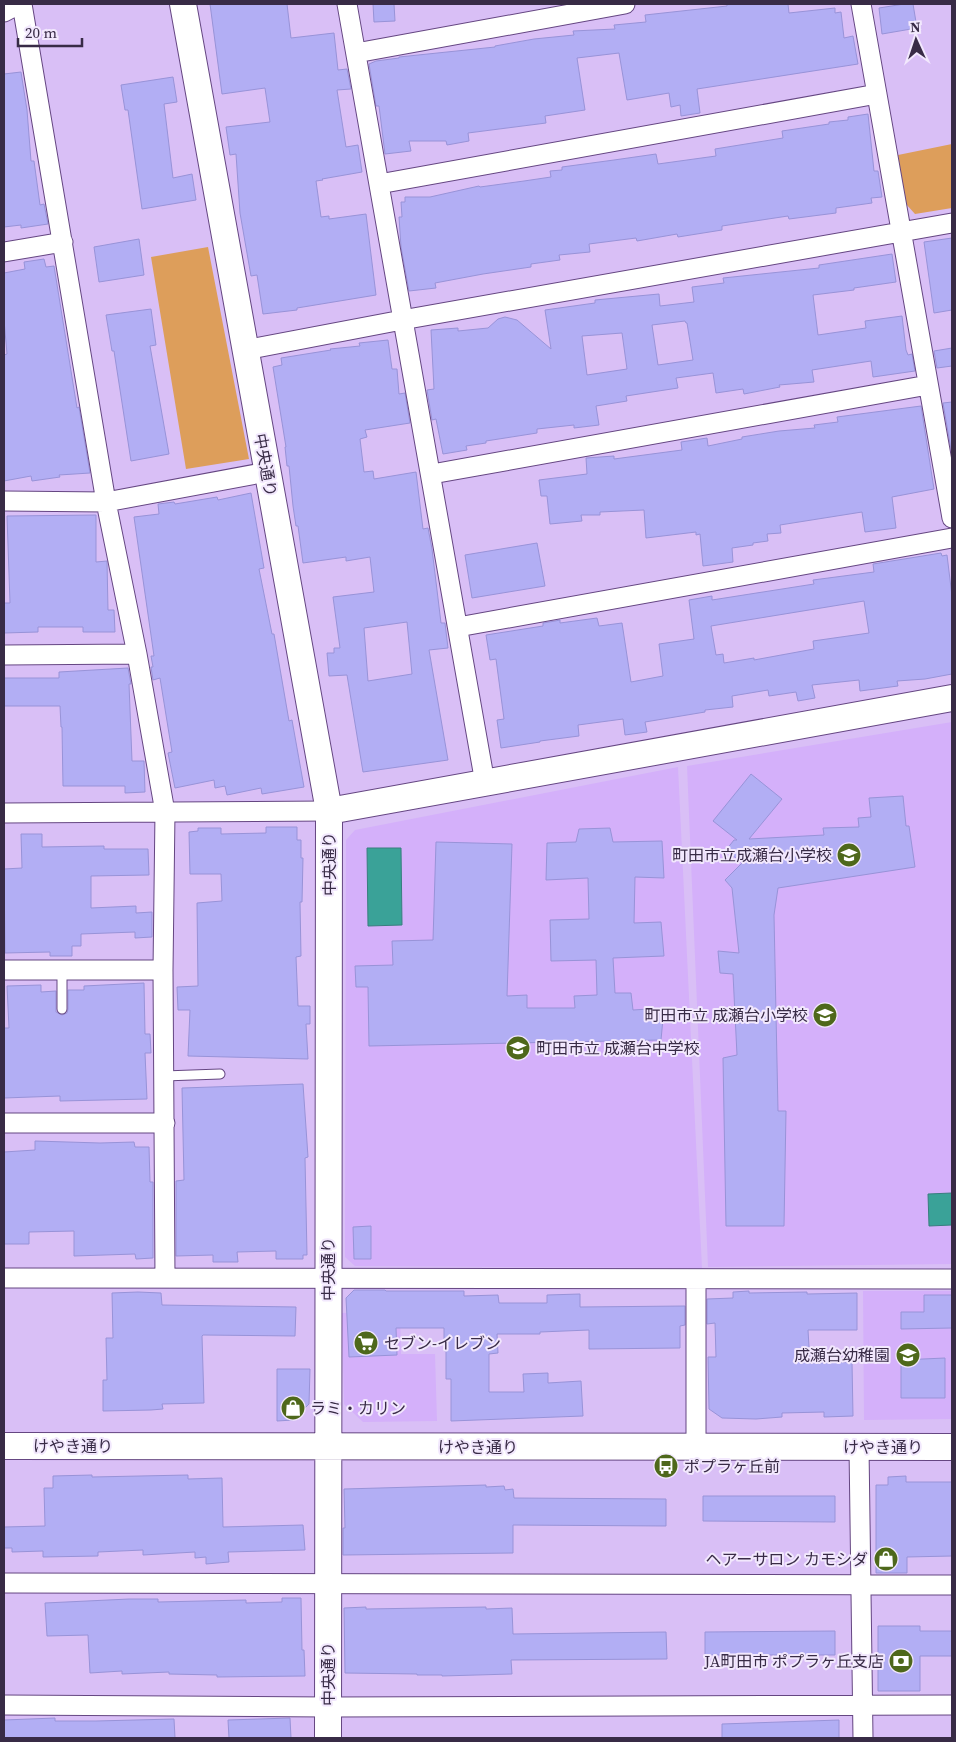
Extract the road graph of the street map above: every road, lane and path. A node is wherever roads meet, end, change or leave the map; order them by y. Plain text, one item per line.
1 (21, 4) edge
2 (183, 4) edge
3 (347, 4) edge
4 (625, 4) edge
5 (861, 4) edge
6 (4, 12) edge
7 (356, 52) junction
8 (877, 94) junction
9 (378, 184) junction
10 (952, 223) edge
11 (901, 231) junction
12 (63, 242) junction
13 (4, 252) edge
14 (402, 320) junction
15 (245, 350) junction
16 (928, 385) junction
17 (268, 472) junction
18 (432, 474) junction
19 (4, 501) edge
20 (106, 502) junction
21 (952, 518) edge
22 (952, 538) edge
23 (458, 627) junction
24 (137, 654) junction
25 (4, 655) edge
26 (952, 698) edge
27 (485, 783) junction
28 (329, 811) junction
29 (164, 812) junction
30 (4, 813) edge
31 (4, 970) edge
32 (62, 970) junction
33 (164, 970) junction
34 (62, 1009) dead end
35 (220, 1074) dead end
36 (164, 1076) junction
37 (4, 1123) edge
38 (164, 1123) junction
39 (165, 1277) junction
40 (4, 1278) edge
41 (328, 1278) junction
42 (696, 1278) junction
43 (952, 1279) edge
44 (4, 1446) edge
45 (328, 1447) junction
46 (696, 1447) junction
47 (859, 1447) junction
48 (952, 1447) edge
49 (4, 1583) edge
50 (328, 1584) junction
51 (862, 1584) junction
52 (952, 1585) edge
53 (862, 1704) junction
54 (4, 1705) edge
55 (952, 1705) edge
56 (328, 1707) junction
57 (328, 1738) edge
58 (862, 1738) edge

1 - 6 street
1 - 12 street
2 - 15 street, 中央通り
3 - 7 street
4 - 7 street
5 - 8 street
7 - 9 street
8 - 9 street
8 - 11 street
9 - 14 street
10 - 11 street
11 - 14 street
11 - 16 street
12 - 13 street
12 - 20 street
14 - 15 street
14 - 18 street
15 - 17 street, 中央通り
16 - 18 street
16 - 21 street
17 - 20 street
17 - 28 street, 中央通り
18 - 23 street
19 - 20 street
20 - 24 street
22 - 23 street
23 - 27 street
24 - 25 street
24 - 29 street
26 - 27 street
27 - 28 street
28 - 29 street
28 - 41 street, 中央通り
29 - 30 street
29 - 33 street
31 - 32 street
32 - 33 street
32 - 34 lane
33 - 36 street
35 - 36 lane
36 - 38 street
37 - 38 street
38 - 39 street
39 - 40 street
39 - 41 street
41 - 42 street
41 - 45 street, 中央通り
42 - 43 street
42 - 46 street
44 - 45 street, けやき通り
45 - 46 street, けやき通り
45 - 50 street, 中央通り
46 - 47 street, けやき通り
47 - 48 street, けやき通り
47 - 51 street
49 - 50 street
50 - 51 street
50 - 56 street, 中央通り
51 - 52 street
51 - 53 street
53 - 55 street
53 - 56 street
53 - 58 street
54 - 56 street
56 - 57 street, 中央通り

